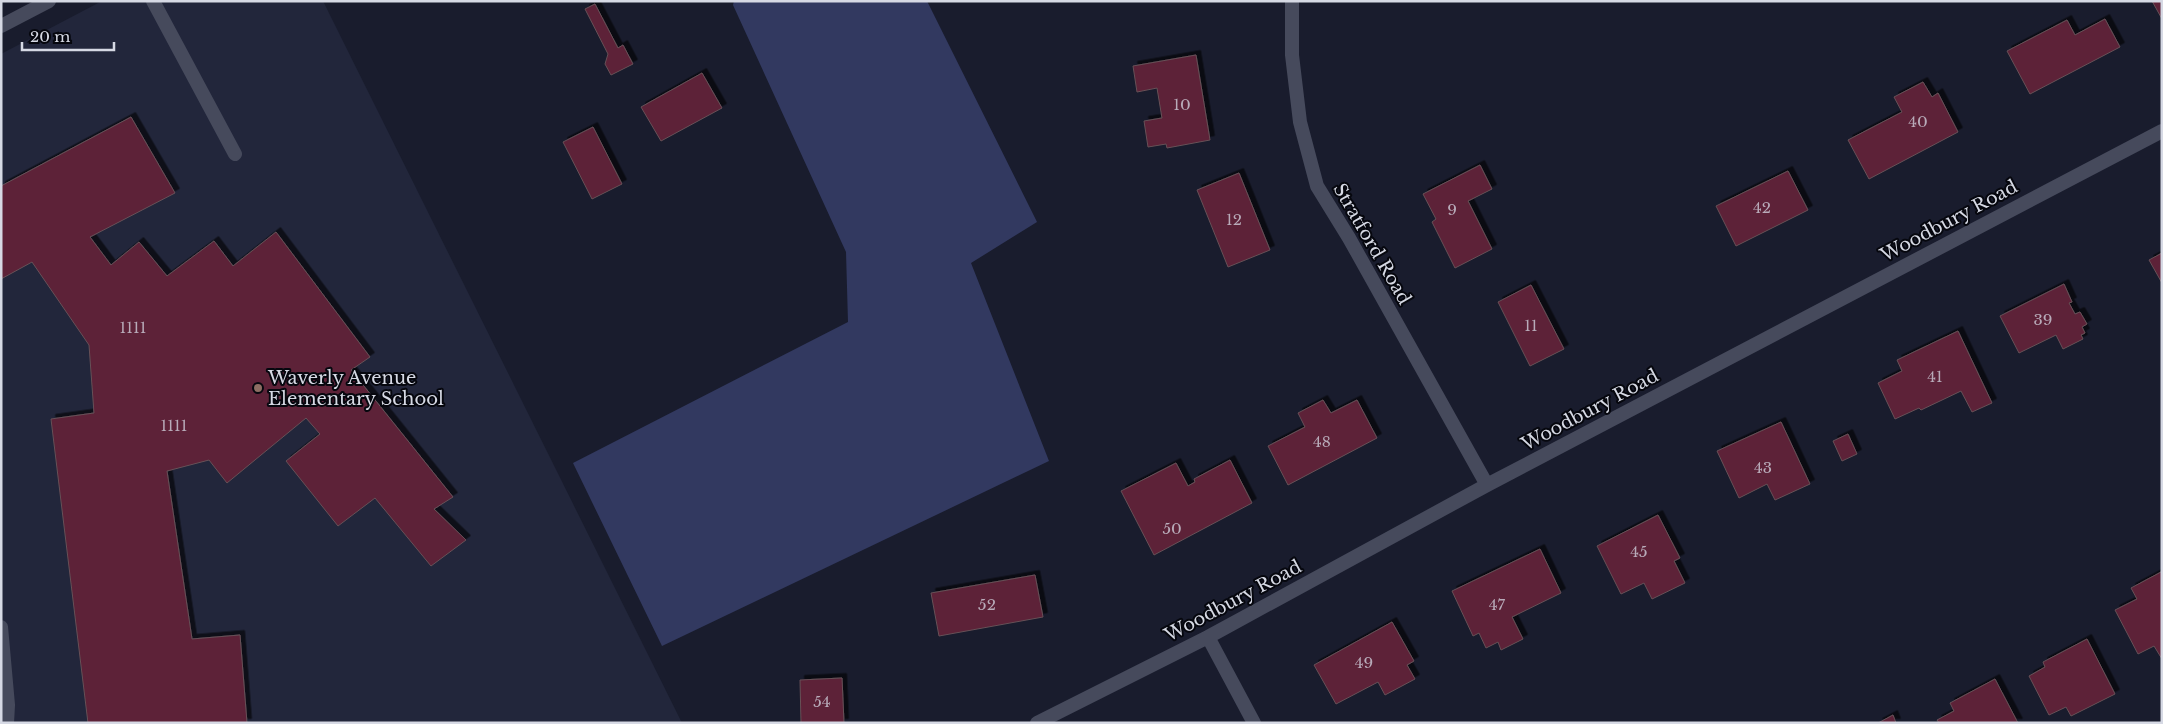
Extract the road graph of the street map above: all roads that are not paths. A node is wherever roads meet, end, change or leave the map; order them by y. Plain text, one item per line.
1 (49, 1) edge
2 (153, 1) edge
3 (1292, 1) edge
4 (1, 26) edge
5 (2162, 131) edge
6 (235, 154) dead end
7 (1486, 485) junction
8 (1, 627) edge
9 (1208, 637) junction
10 (7, 723) edge
11 (1036, 723) edge
12 (1254, 723) edge

1 - 4 street
2 - 6 street
3 - 7 street, Stratford Road
5 - 7 street, Woodbury Road
7 - 9 street, Woodbury Road
8 - 10 street
9 - 11 street, Woodbury Road
9 - 12 street

